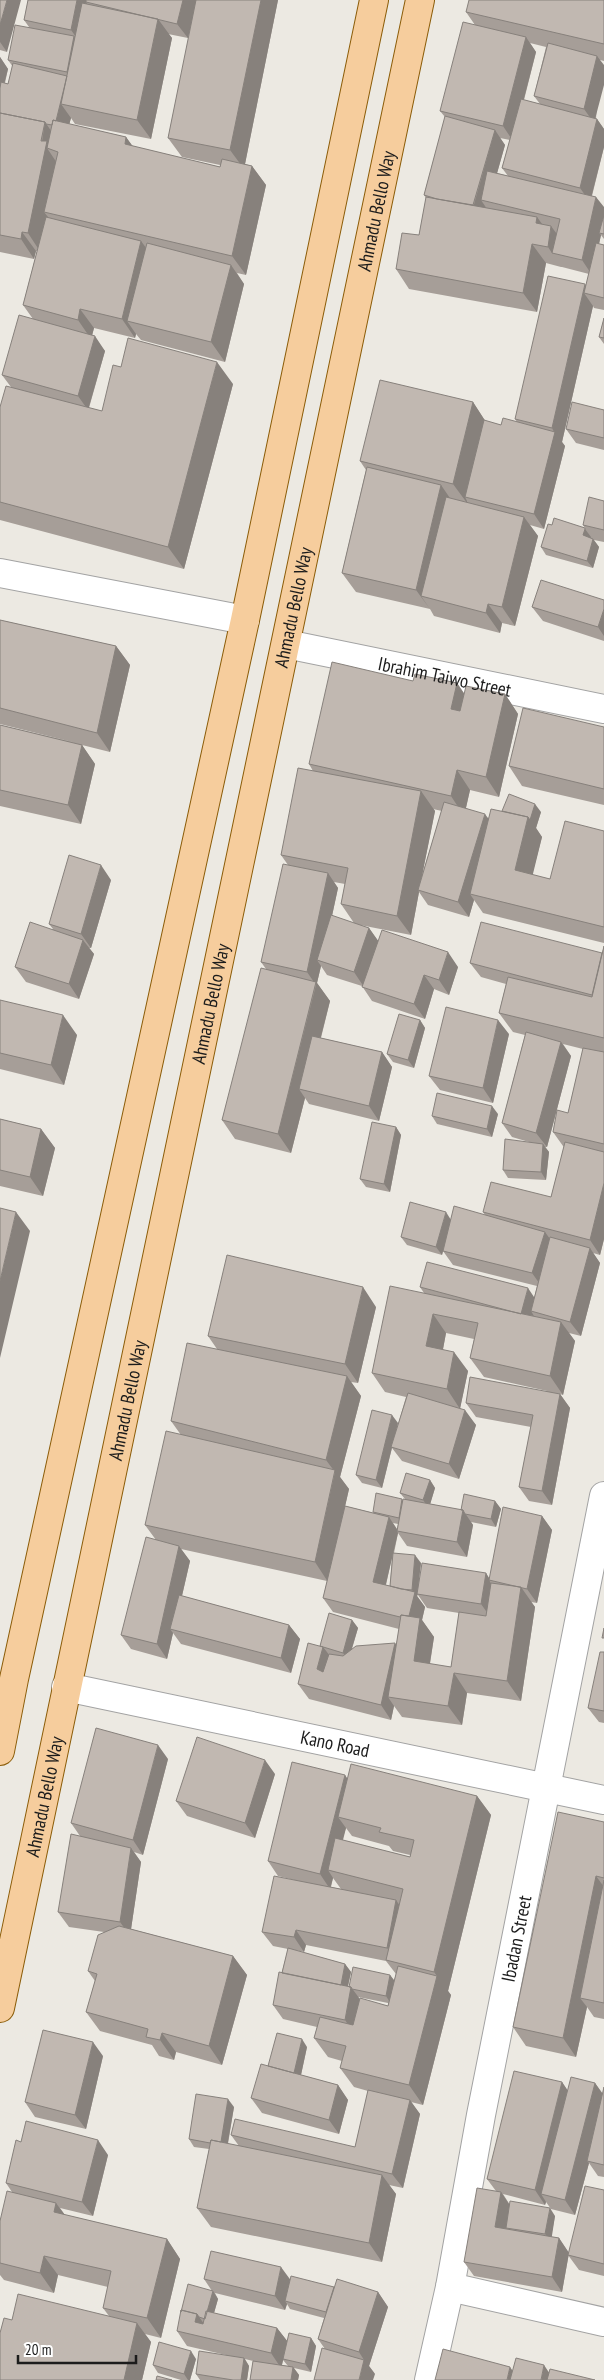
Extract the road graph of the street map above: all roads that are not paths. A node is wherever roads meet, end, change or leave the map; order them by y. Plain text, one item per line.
1 (374, 0) edge
2 (420, 0) edge
3 (0, 573) edge
4 (245, 620) junction
5 (286, 644) junction
6 (604, 709) edge
7 (604, 1496) edge
8 (66, 1687) junction
9 (0, 1750) edge
10 (547, 1788) junction
11 (604, 1800) edge
12 (0, 2008) edge
13 (450, 2286) junction
14 (604, 2322) edge
15 (429, 2380) edge

1 - 4 main road
2 - 5 main road, Ahmadu Bello Way
3 - 4 street
4 - 9 main road
5 - 6 street, Ibrahim Taiwo Street
5 - 8 main road, Ahmadu Bello Way
7 - 10 street, Ibadan Street
8 - 10 street, Kano Road
8 - 12 main road, Ahmadu Bello Way
10 - 11 street, Kano Road
10 - 13 street, Ibadan Street
13 - 14 street
13 - 15 street, Ibadan Street

